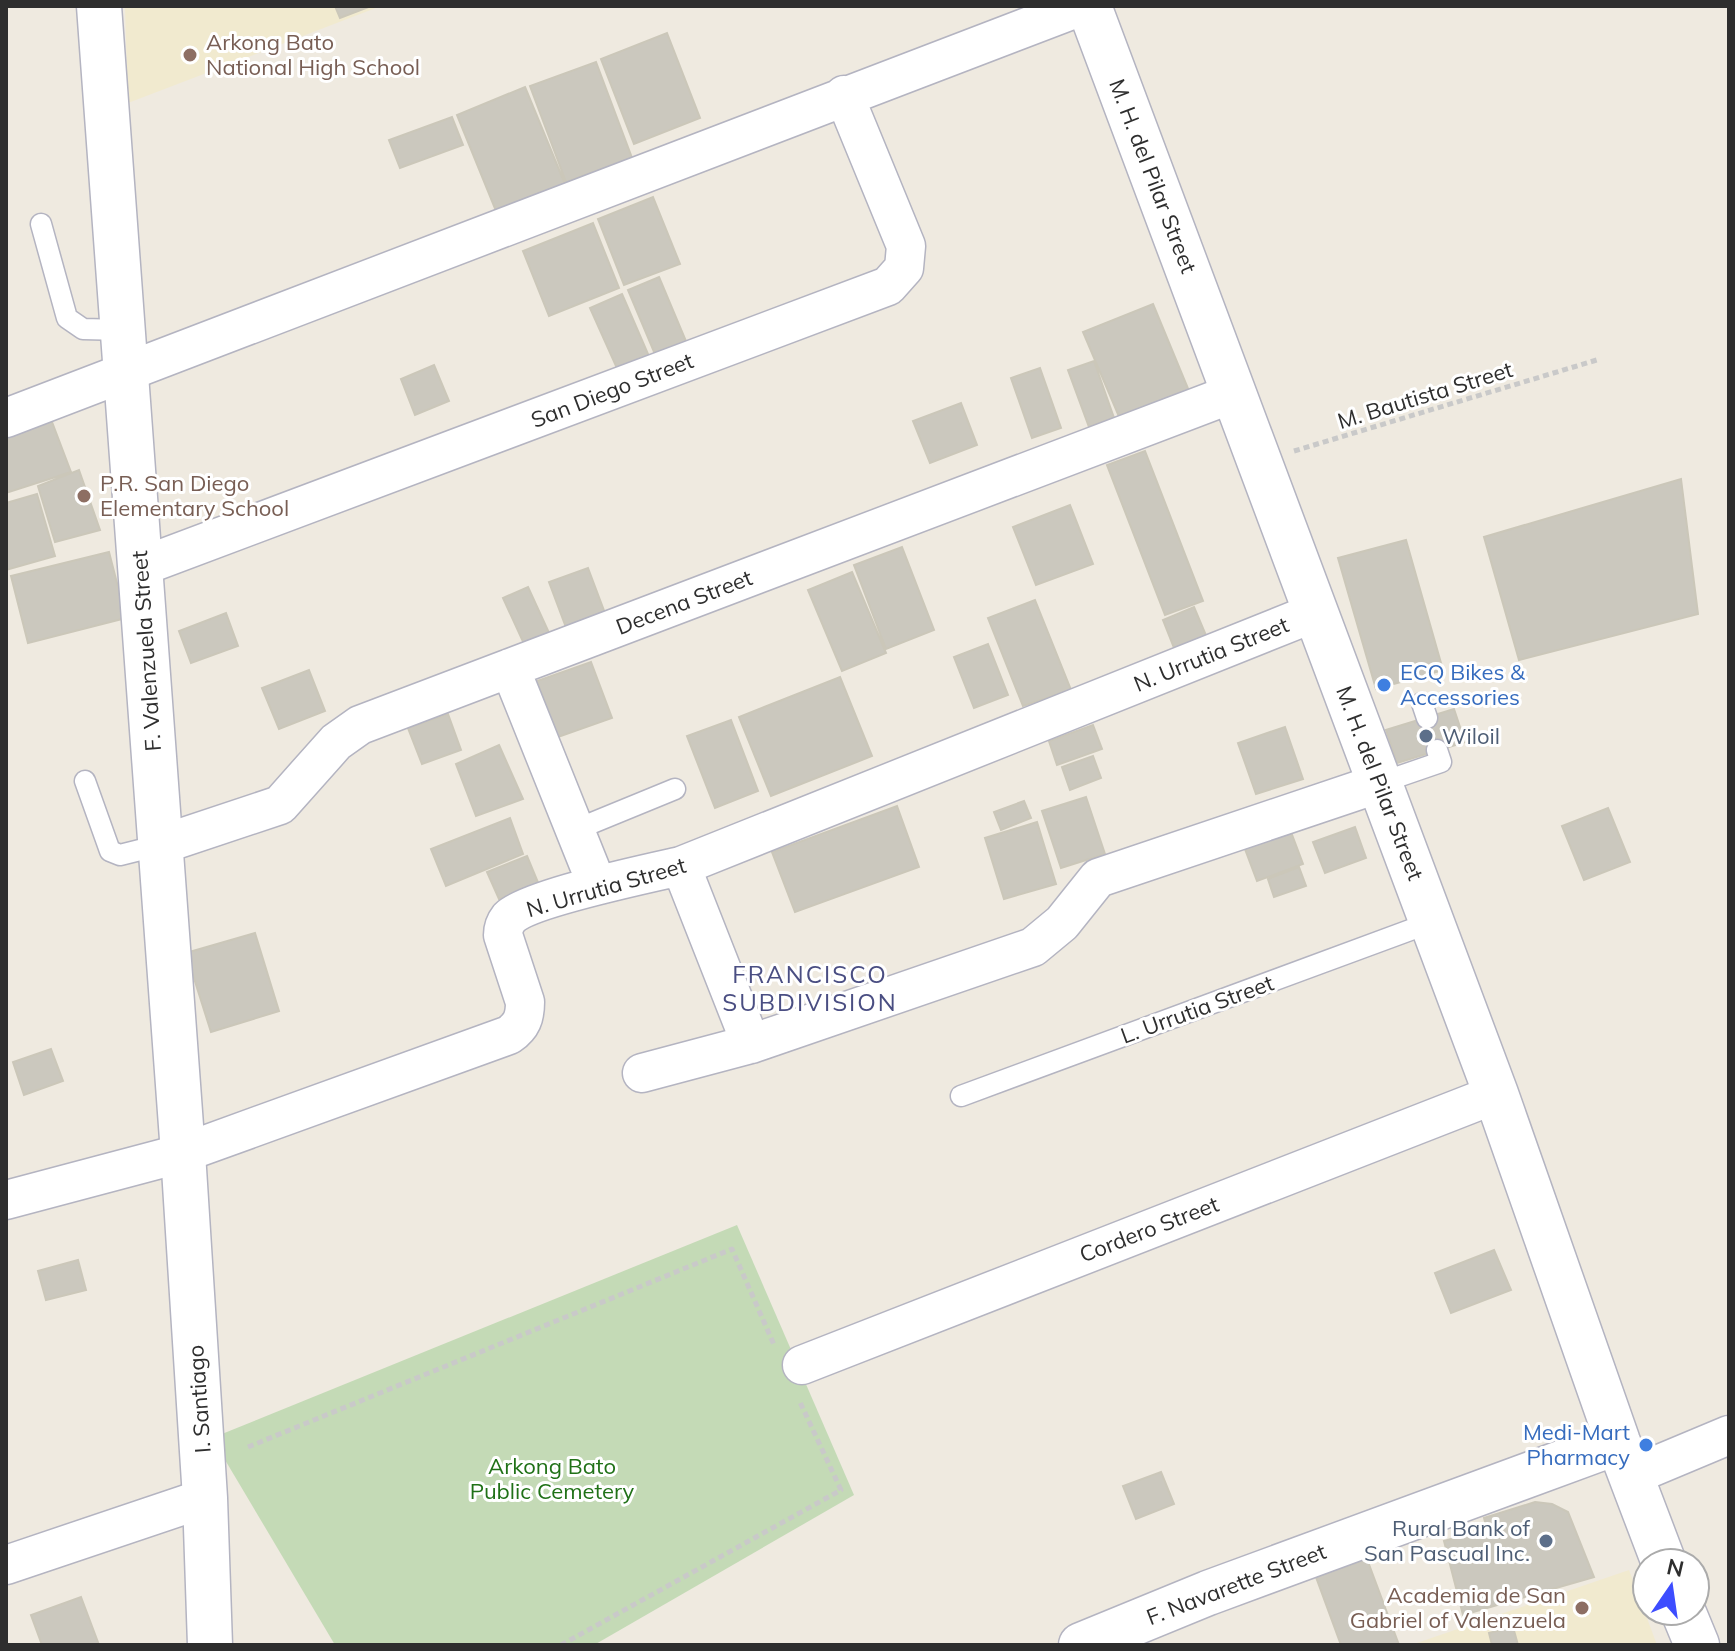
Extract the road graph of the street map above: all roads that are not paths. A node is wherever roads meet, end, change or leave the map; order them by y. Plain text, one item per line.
1 (99, 6) edge
2 (1082, 6) edge
3 (1089, 6) edge
4 (844, 95) junction
5 (41, 224) dead end
6 (123, 330) junction
7 (126, 375) junction
8 (1234, 393) junction
9 (6, 418) edge
10 (140, 567) junction
11 (1316, 612) junction
12 (510, 668) junction
13 (1437, 750) dead end
14 (85, 781) dead end
15 (1380, 783) junction
16 (675, 789) dead end
17 (575, 830) junction
18 (160, 845) junction
19 (681, 866) junction
20 (597, 885) junction
21 (1432, 922) junction
22 (751, 1044) junction
23 (642, 1073) dead end
24 (1496, 1094) junction
25 (961, 1096) dead end
26 (183, 1153) junction
27 (6, 1200) edge
28 (802, 1365) dead end
29 (1729, 1435) edge
30 (1624, 1459) junction
31 (205, 1498) junction
32 (1658, 1547) edge
33 (6, 1565) edge
34 (210, 1645) edge
35 (1081, 1645) edge

1 - 6 main road, F. Valenzuela Street
2 - 4 street
3 - 8 main road, M. H. del Pilar Street
4 - 7 street
4 - 10 street, San Diego Street
5 - 6 lane
6 - 7 main road, F. Valenzuela Street
7 - 9 street
7 - 10 main road, F. Valenzuela Street
8 - 11 main road, M. H. del Pilar Street
8 - 12 street, Decena Street
10 - 18 main road, F. Valenzuela Street
11 - 15 main road, M. H. del Pilar Street
11 - 19 street, N. Urrutia Street
12 - 17 street
12 - 18 street, Decena Street
13 - 15 lane
14 - 18 lane
15 - 21 main road, M. H. del Pilar Street
15 - 22 street
16 - 17 lane
17 - 20 street
18 - 26 main road, F. Valenzuela Street
19 - 20 street, N. Urrutia Street
19 - 22 street
20 - 26 street, N. Urrutia Street
21 - 24 main road, M. H. del Pilar Street
21 - 25 lane, L. Urrutia Street
22 - 23 street
24 - 28 street, Cordero Street
24 - 30 main road, M. H. del Pilar Street
26 - 27 street, N. Urrutia Street
26 - 31 main road, I. Santiago
29 - 30 street
30 - 32 main road, M. H. del Pilar Street
30 - 35 main road, F. Navarette Street
31 - 33 street
31 - 34 main road, I. Santiago

